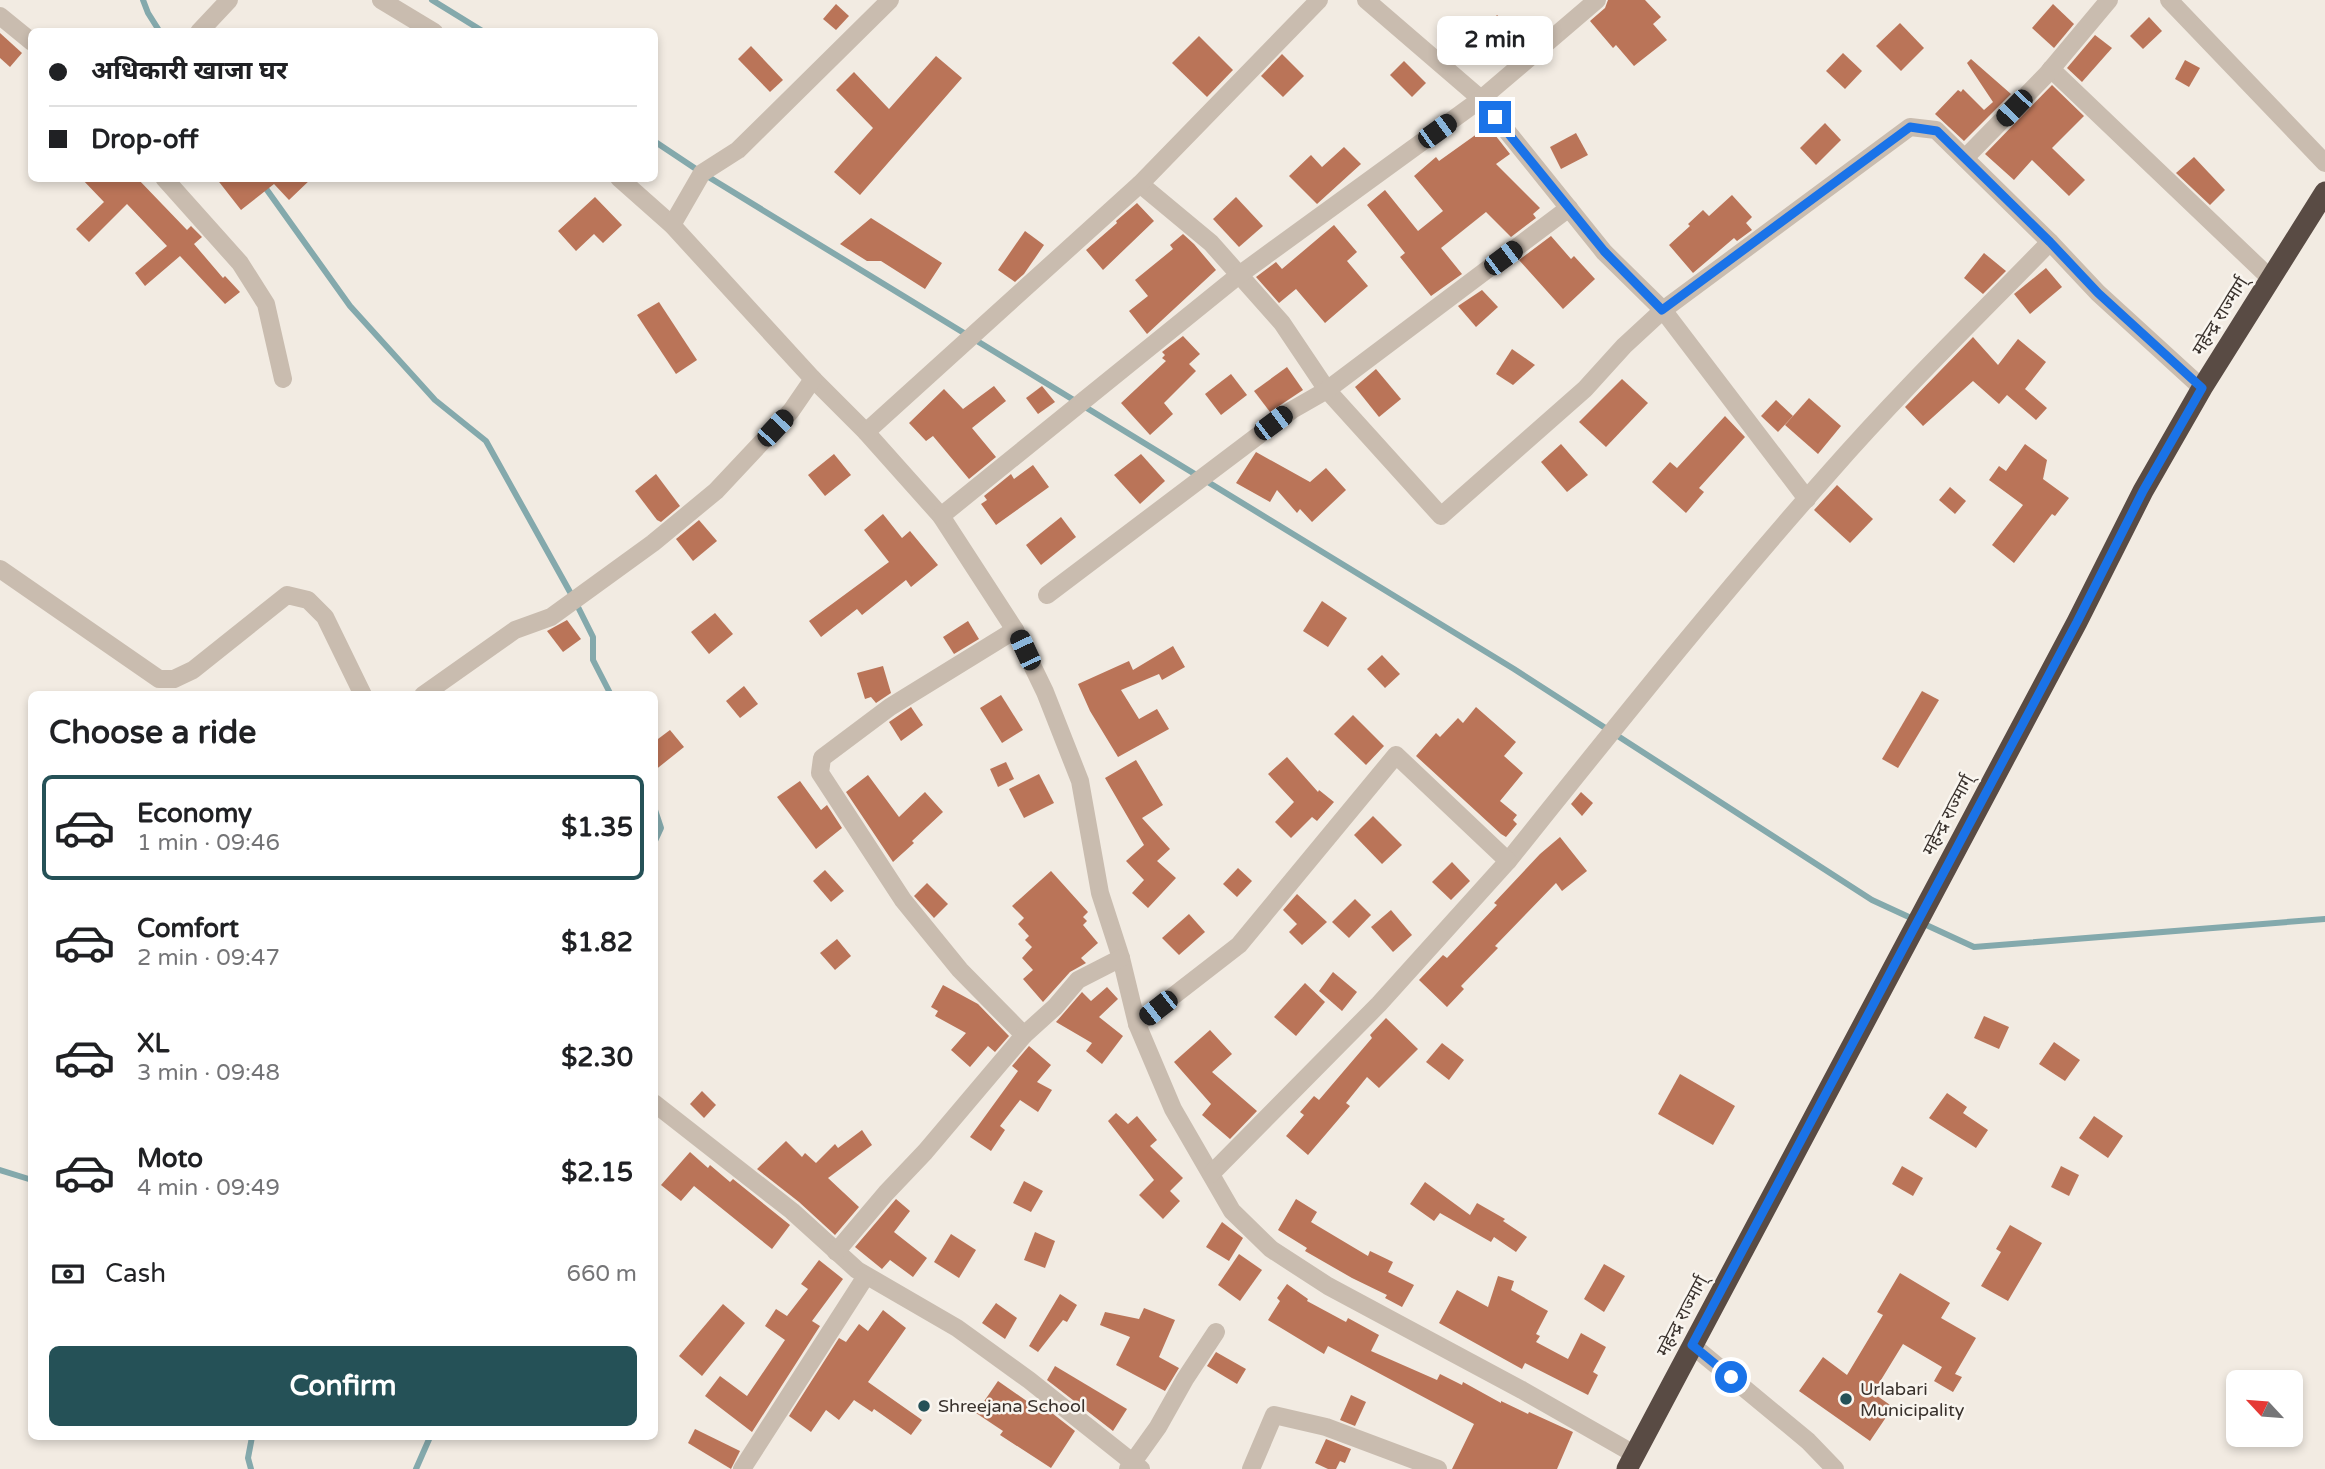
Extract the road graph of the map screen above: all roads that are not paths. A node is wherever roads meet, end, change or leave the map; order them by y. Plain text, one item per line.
1 (229, 0) edge
2 (381, 0) edge
3 (890, 0) edge
4 (1319, 0) edge
5 (1366, 0) edge
6 (1597, 0) edge
7 (2109, 0) edge
8 (2169, 0) edge
9 (0, 16) edge
10 (203, 28) edge
11 (427, 28) edge
12 (28, 39) edge
13 (2051, 69) junction
14 (1481, 99) junction
15 (1965, 158) junction
16 (2325, 163) edge
17 (168, 182) edge
18 (624, 182) edge
19 (1140, 184) junction
20 (2325, 192) edge
21 (1569, 208) junction
22 (672, 225) junction
23 (2050, 242) junction
24 (1239, 275) junction
25 (2271, 279) junction
26 (1662, 310) junction
27 (283, 379) dead end
28 (813, 379) junction
29 (2202, 388) junction
30 (1327, 390) junction
31 (866, 432) junction
32 (1807, 499) junction
33 (941, 516) junction
34 (0, 569) edge
35 (1047, 595) dead end
36 (1015, 630) junction
37 (361, 691) edge
38 (429, 691) edge
39 (1508, 861) junction
40 (1121, 958) junction
41 (1137, 1024) junction
42 (1024, 1035) junction
43 (658, 1106) edge
44 (1211, 1174) junction
45 (836, 1252) junction
46 (866, 1276) junction
47 (1216, 1332) dead end
48 (1692, 1345) junction
49 (1631, 1461) edge
50 (1134, 1466) edge
51 (742, 1469) edge
52 (1251, 1469) edge
53 (1438, 1469) edge
54 (1835, 1469) edge

1 - 10 street
2 - 11 street
3 - 22 street
4 - 19 street
5 - 14 street
6 - 14 street
7 - 13 street
8 - 16 street
9 - 12 street
13 - 15 street
13 - 25 street
14 - 21 street
14 - 24 street
15 - 23 street
15 - 26 street
17 - 27 street
18 - 22 street
19 - 24 street
19 - 31 street
20 - 25 highway, महेन्द्र राज्मार्ग्
21 - 26 street
21 - 30 street
22 - 28 street
23 - 29 street
23 - 32 street
24 - 30 street
24 - 33 street
25 - 29 highway, महेन्द्र राज्मार्ग्
26 - 30 street
26 - 32 street
28 - 31 street
28 - 38 street
29 - 48 highway, महेन्द्र राज्मार्ग्
30 - 35 street
31 - 33 street
32 - 39 street
33 - 36 street
34 - 37 street
36 - 40 street
36 - 42 street
39 - 41 street
39 - 44 street
40 - 41 street
40 - 42 street
41 - 44 street
42 - 45 street
43 - 45 street
44 - 49 street
45 - 46 street
46 - 50 street
46 - 51 street
47 - 50 street
48 - 49 highway, महेन्द्र राज्मार्ग्
48 - 54 street
52 - 53 street

